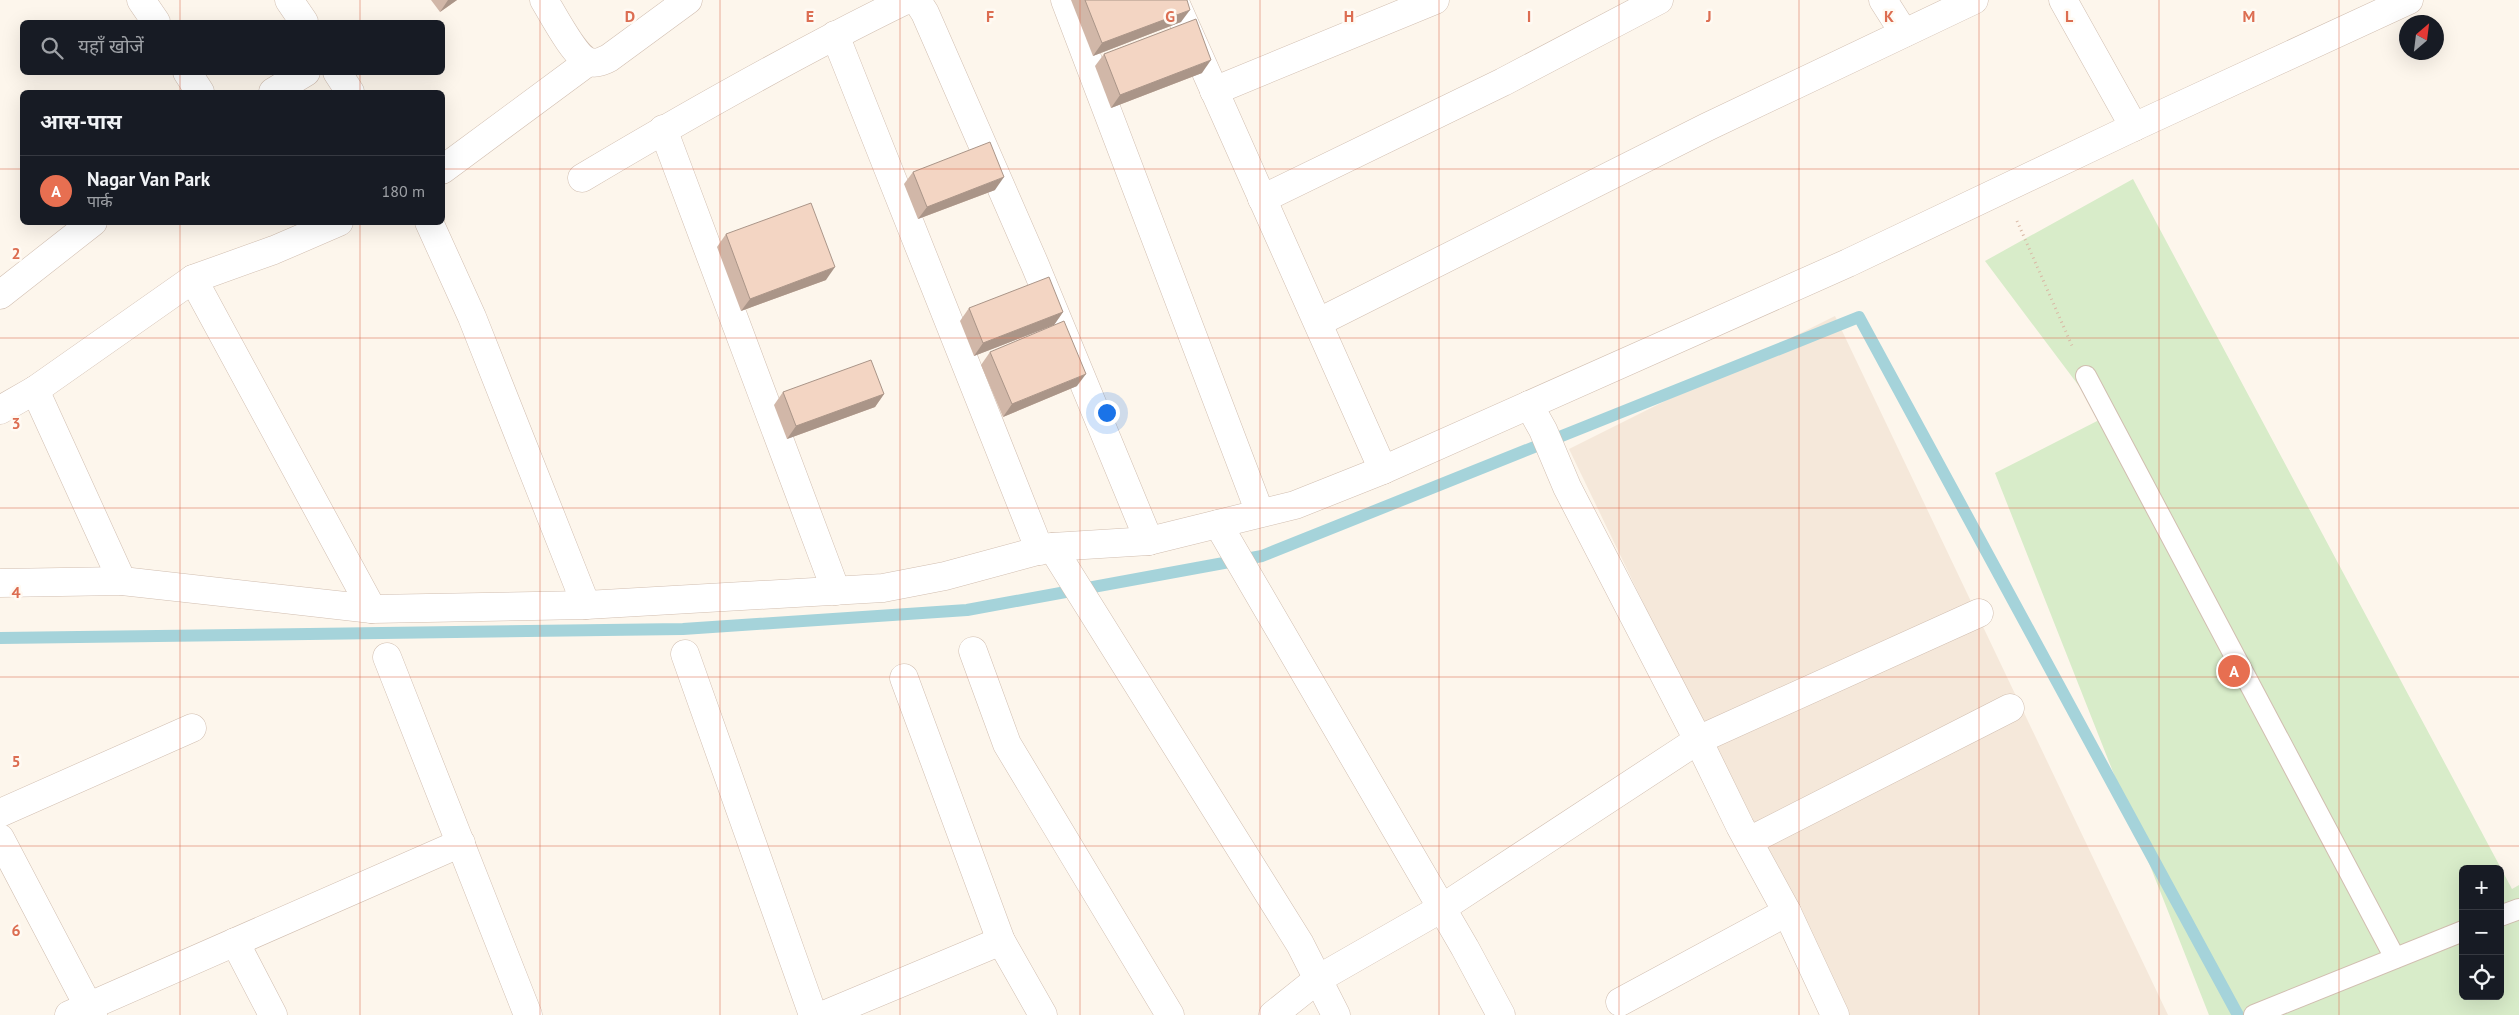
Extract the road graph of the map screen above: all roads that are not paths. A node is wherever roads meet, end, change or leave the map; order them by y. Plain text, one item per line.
1 (141, 0) edge
2 (289, 0) edge
3 (544, 0) edge
4 (688, 0) edge
5 (908, 0) edge
6 (1065, 0) edge
7 (1174, 0) edge
8 (1435, 0) edge
9 (1658, 0) edge
10 (1883, 0) edge
11 (1974, 0) edge
12 (2063, 0) edge
13 (2409, 0) edge
14 (155, 20) edge
15 (303, 20) edge
16 (1904, 33) junction
17 (835, 35) junction
18 (588, 62) junction
19 (189, 75) edge
20 (301, 75) edge
21 (339, 75) edge
22 (199, 90) edge
23 (276, 90) edge
24 (349, 90) edge
25 (1214, 91) junction
26 (2134, 127) junction
27 (663, 130) junction
28 (445, 168) edge
29 (582, 178) dead end
30 (1262, 199) junction
31 (89, 225) edge
32 (332, 225) edge
33 (430, 225) edge
34 (193, 279) junction
35 (0, 295) edge
36 (1319, 322) junction
37 (2086, 376) road end
38 (35, 390) junction
39 (1529, 405) junction
40 (0, 410) edge
41 (1383, 470) junction
42 (1260, 513) junction
43 (1224, 532) junction
44 (1149, 541) junction
45 (1050, 552) junction
46 (122, 581) junction
47 (0, 583) edge
48 (836, 592) junction
49 (586, 605) junction
50 (372, 609) junction
51 (1978, 613) dead end
52 (974, 651) dead end
53 (684, 654) dead end
54 (387, 657) dead end
55 (904, 678) dead end
56 (2010, 708) dead end
57 (192, 728) dead end
58 (1698, 740) junction
59 (0, 813) edge
60 (0, 838) edge
61 (1748, 840) junction
62 (461, 843) junction
63 (1442, 908) junction
64 (2519, 909) edge
65 (1787, 912) junction
66 (2504, 915) edge
67 (2459, 934) edge
68 (1002, 941) junction
69 (235, 942) junction
70 (2395, 958) junction
71 (1318, 980) junction
72 (1620, 1002) dead end
73 (84, 1012) edge
74 (273, 1015) edge
75 (528, 1015) edge
76 (813, 1015) edge
77 (824, 1015) edge
78 (1043, 1015) edge
79 (1170, 1015) edge
80 (1274, 1015) edge
81 (1336, 1015) edge
82 (1501, 1015) edge
83 (1835, 1015) edge
84 (2254, 1015) edge

1 - 14 street
2 - 15 street
3 - 18 street
4 - 18 street
5 - 17 street
5 - 44 street
6 - 42 street
7 - 25 street
8 - 25 street
9 - 30 street
10 - 16 street
11 - 16 street
12 - 26 street
13 - 26 street
16 - 36 street
17 - 27 street
17 - 45 street
18 - 28 street
19 - 22 street
20 - 23 street
21 - 24 street
25 - 30 street
26 - 39 street
27 - 29 street
27 - 48 street
30 - 36 street
31 - 35 street
32 - 34 street
33 - 49 street
34 - 38 street
34 - 50 street
36 - 41 street
37 - 70 lane
38 - 40 street
38 - 46 street
39 - 41 street
39 - 58 street
41 - 42 street
42 - 43 street
43 - 44 street
43 - 63 street
44 - 45 street
45 - 48 street
45 - 71 street
46 - 47 street
46 - 50 street
48 - 49 street
49 - 50 street
51 - 58 street
52 - 79 street
53 - 76 street
54 - 62 street
55 - 68 street
56 - 61 street
57 - 59 street
58 - 61 street
58 - 63 street
60 - 73 street
61 - 65 street
62 - 69 street
62 - 75 street
63 - 71 street
63 - 82 street
64 - 66 lane
65 - 72 street
65 - 83 street
67 - 70 lane
68 - 77 street
68 - 78 street
69 - 73 street
69 - 74 street
70 - 84 lane
71 - 80 street
71 - 81 street

